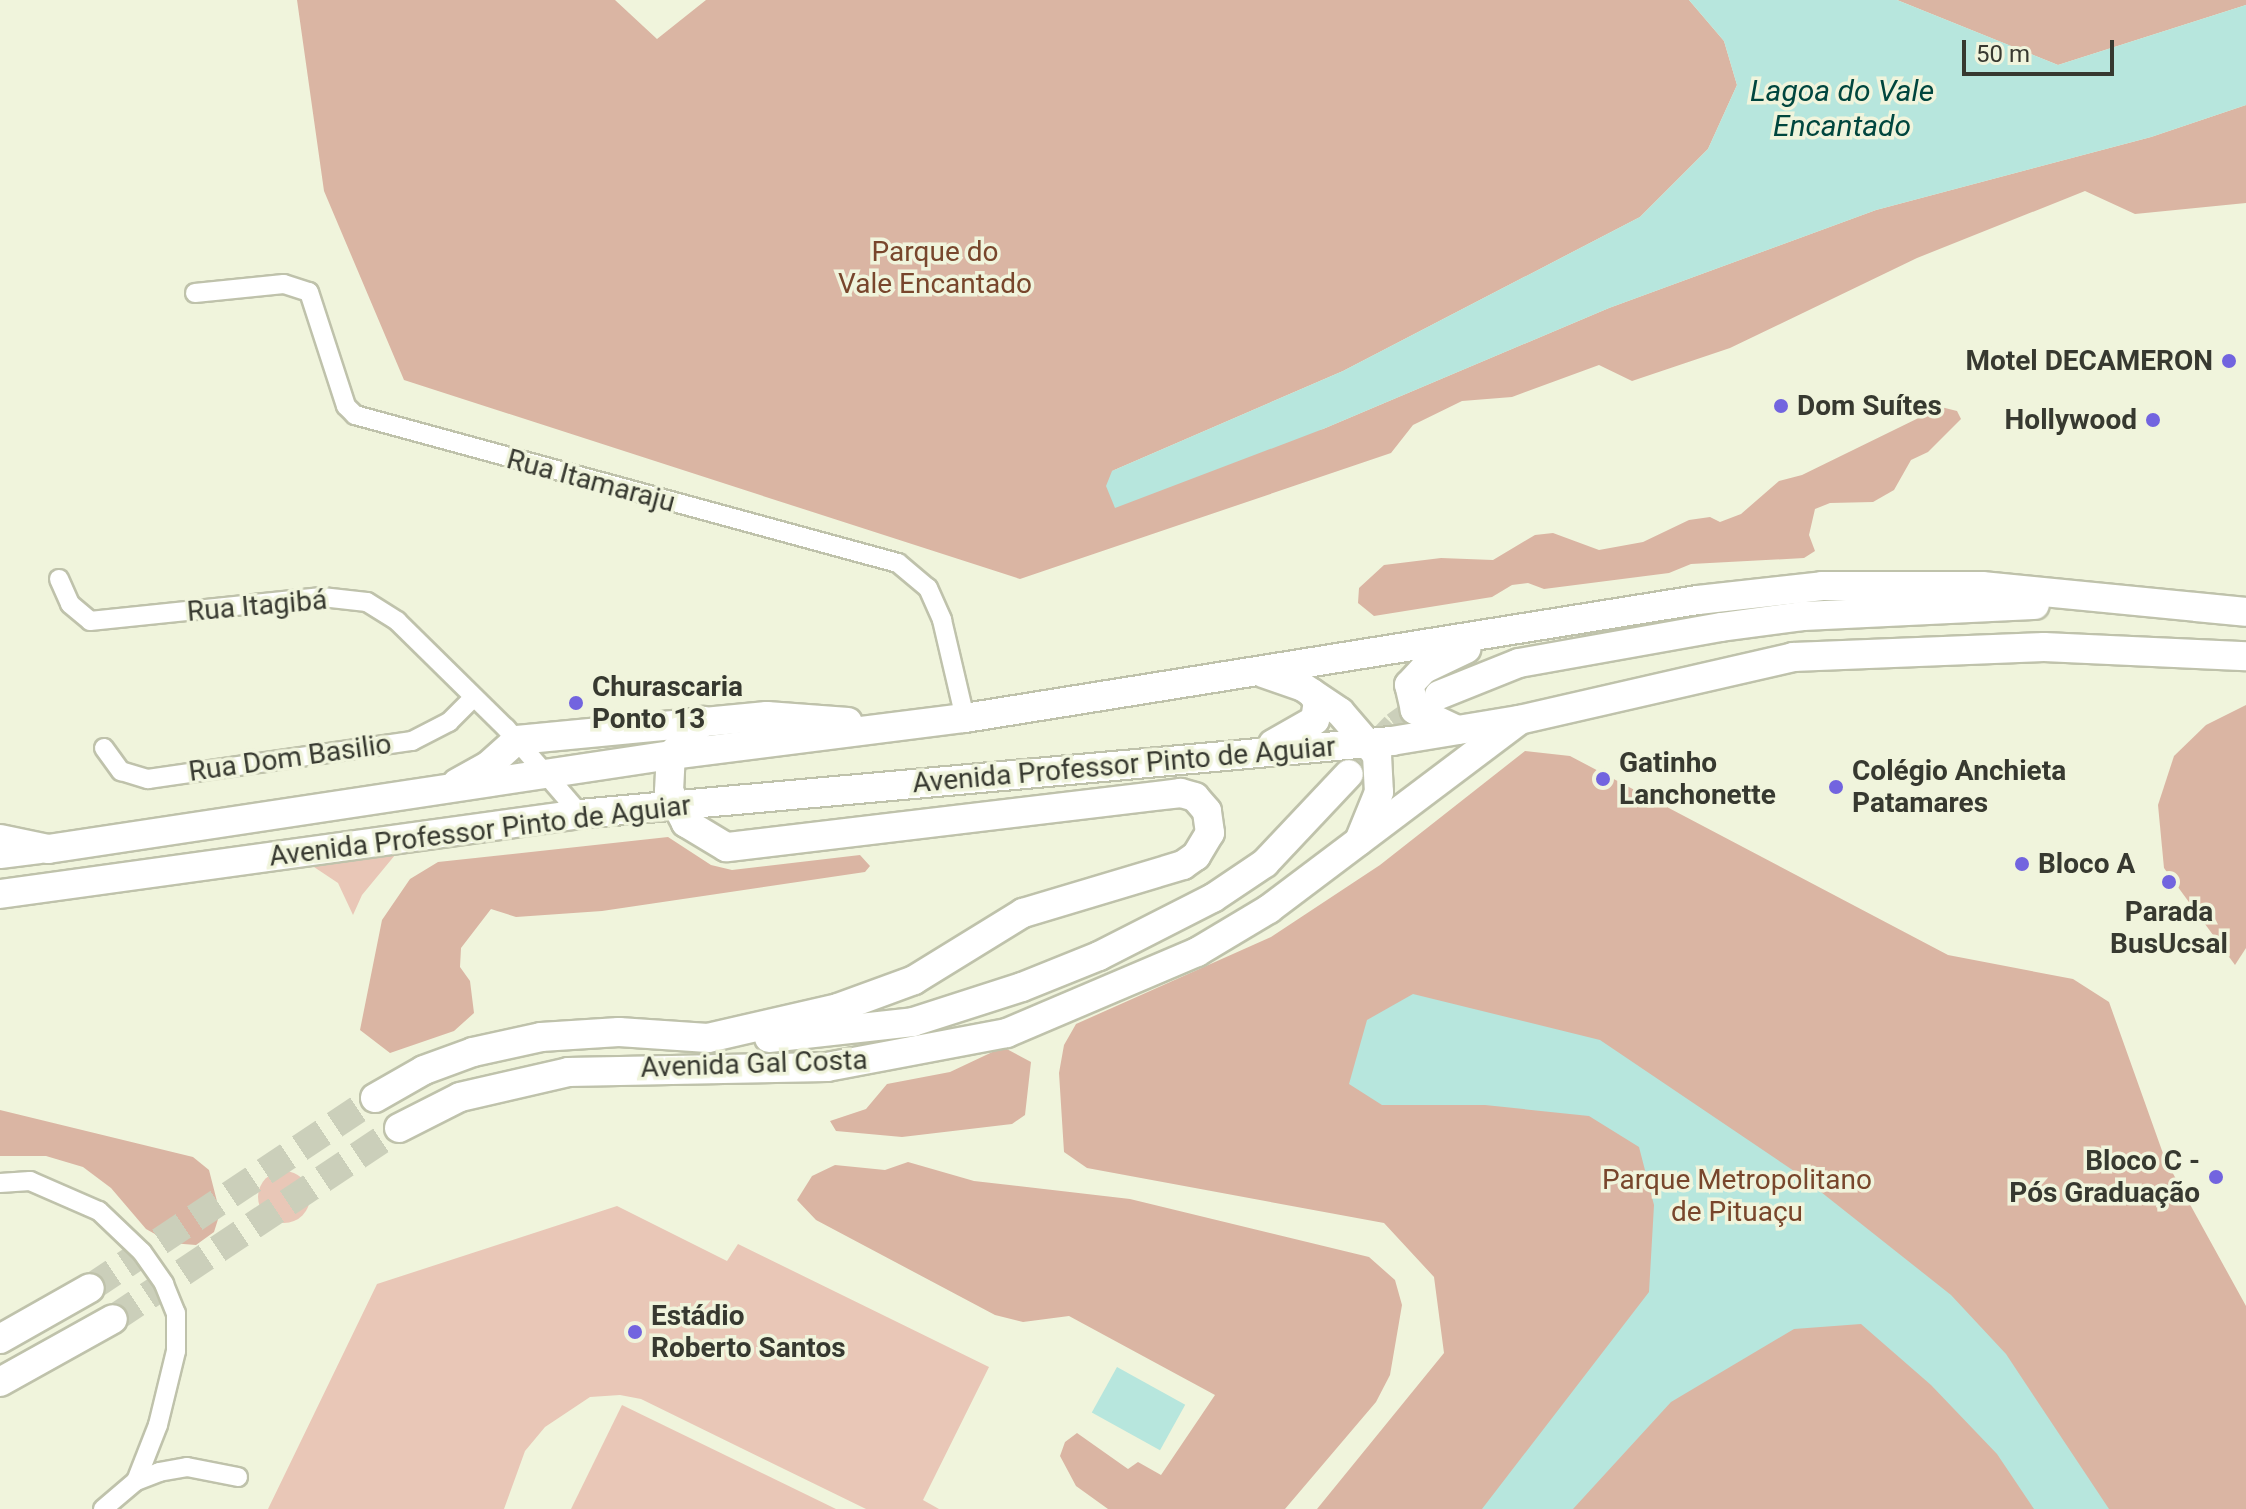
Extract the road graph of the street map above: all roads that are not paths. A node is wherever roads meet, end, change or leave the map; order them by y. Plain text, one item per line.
1 (195, 293) dead end
2 (59, 579) dead end
3 (2103, 596) junction
4 (2246, 612) edge
5 (1508, 632) junction
6 (2246, 656) edge
7 (1260, 672) junction
8 (1312, 693) junction
9 (1439, 695) tunnel mouth
10 (474, 697) junction
11 (965, 718) junction
12 (1519, 720) junction
13 (703, 721) junction
14 (905, 726) junction
15 (1457, 730) junction
16 (517, 740) junction
17 (1370, 743) junction
18 (104, 748) dead end
19 (1261, 749) junction
20 (671, 755) junction
21 (1349, 774) tunnel mouth
22 (547, 776) junction
23 (441, 792) junction
24 (675, 807) junction
25 (580, 814) junction
26 (0, 839) edge
27 (1357, 845) junction
28 (48, 849) junction
29 (0, 855) edge
30 (0, 894) edge
31 (708, 1038) junction
32 (375, 1098) tunnel mouth
33 (399, 1128) tunnel mouth
34 (0, 1183) edge
35 (90, 1288) tunnel mouth
36 (113, 1319) tunnel mouth
37 (0, 1339) edge
38 (0, 1382) edge
39 (238, 1477) dead end
40 (136, 1481) junction
41 (103, 1509) edge

1 - 11 street, Rua Itamaraju
2 - 10 street, Rua Itagibá
3 - 4 main road, Avenida Professor Pinto de Aguiar
3 - 5 main road, Avenida Professor Pinto de Aguiar
3 - 9 main road
5 - 7 main road, Avenida Professor Pinto de Aguiar
5 - 15 main road
6 - 12 main road, Avenida Professor Pinto de Aguiar
7 - 8 main road
7 - 11 main road, Avenida Professor Pinto de Aguiar
8 - 17 main road
8 - 19 main road
10 - 16 street, Rua Itagibá
10 - 18 street, Rua Dom Basilio
11 - 14 main road, Avenida Professor Pinto de Aguiar
12 - 15 main road, Avenida Professor Pinto de Aguiar
12 - 27 main road, Avenida Gal Costa
13 - 14 main road
13 - 16 main road
13 - 20 main road
14 - 20 main road, Avenida Professor Pinto de Aguiar
15 - 17 main road, Avenida Professor Pinto de Aguiar
16 - 22 street, Rua Itagibá
16 - 23 main road
17 - 19 main road, Avenida Professor Pinto de Aguiar
17 - 27 main road
19 - 24 main road, Avenida Professor Pinto de Aguiar
20 - 22 main road, Avenida Professor Pinto de Aguiar
20 - 24 main road
21 - 31 main road
22 - 23 main road, Avenida Professor Pinto de Aguiar
22 - 25 street, Rua Itagibá
23 - 28 main road, Avenida Professor Pinto de Aguiar
24 - 25 main road, Avenida Professor Pinto de Aguiar
24 - 31 main road
25 - 30 main road, Avenida Professor Pinto de Aguiar
26 - 28 main road
27 - 33 main road, Avenida Gal Costa
28 - 29 main road
31 - 32 main road
34 - 40 street
35 - 37 main road
36 - 38 main road
39 - 40 street
40 - 41 street

